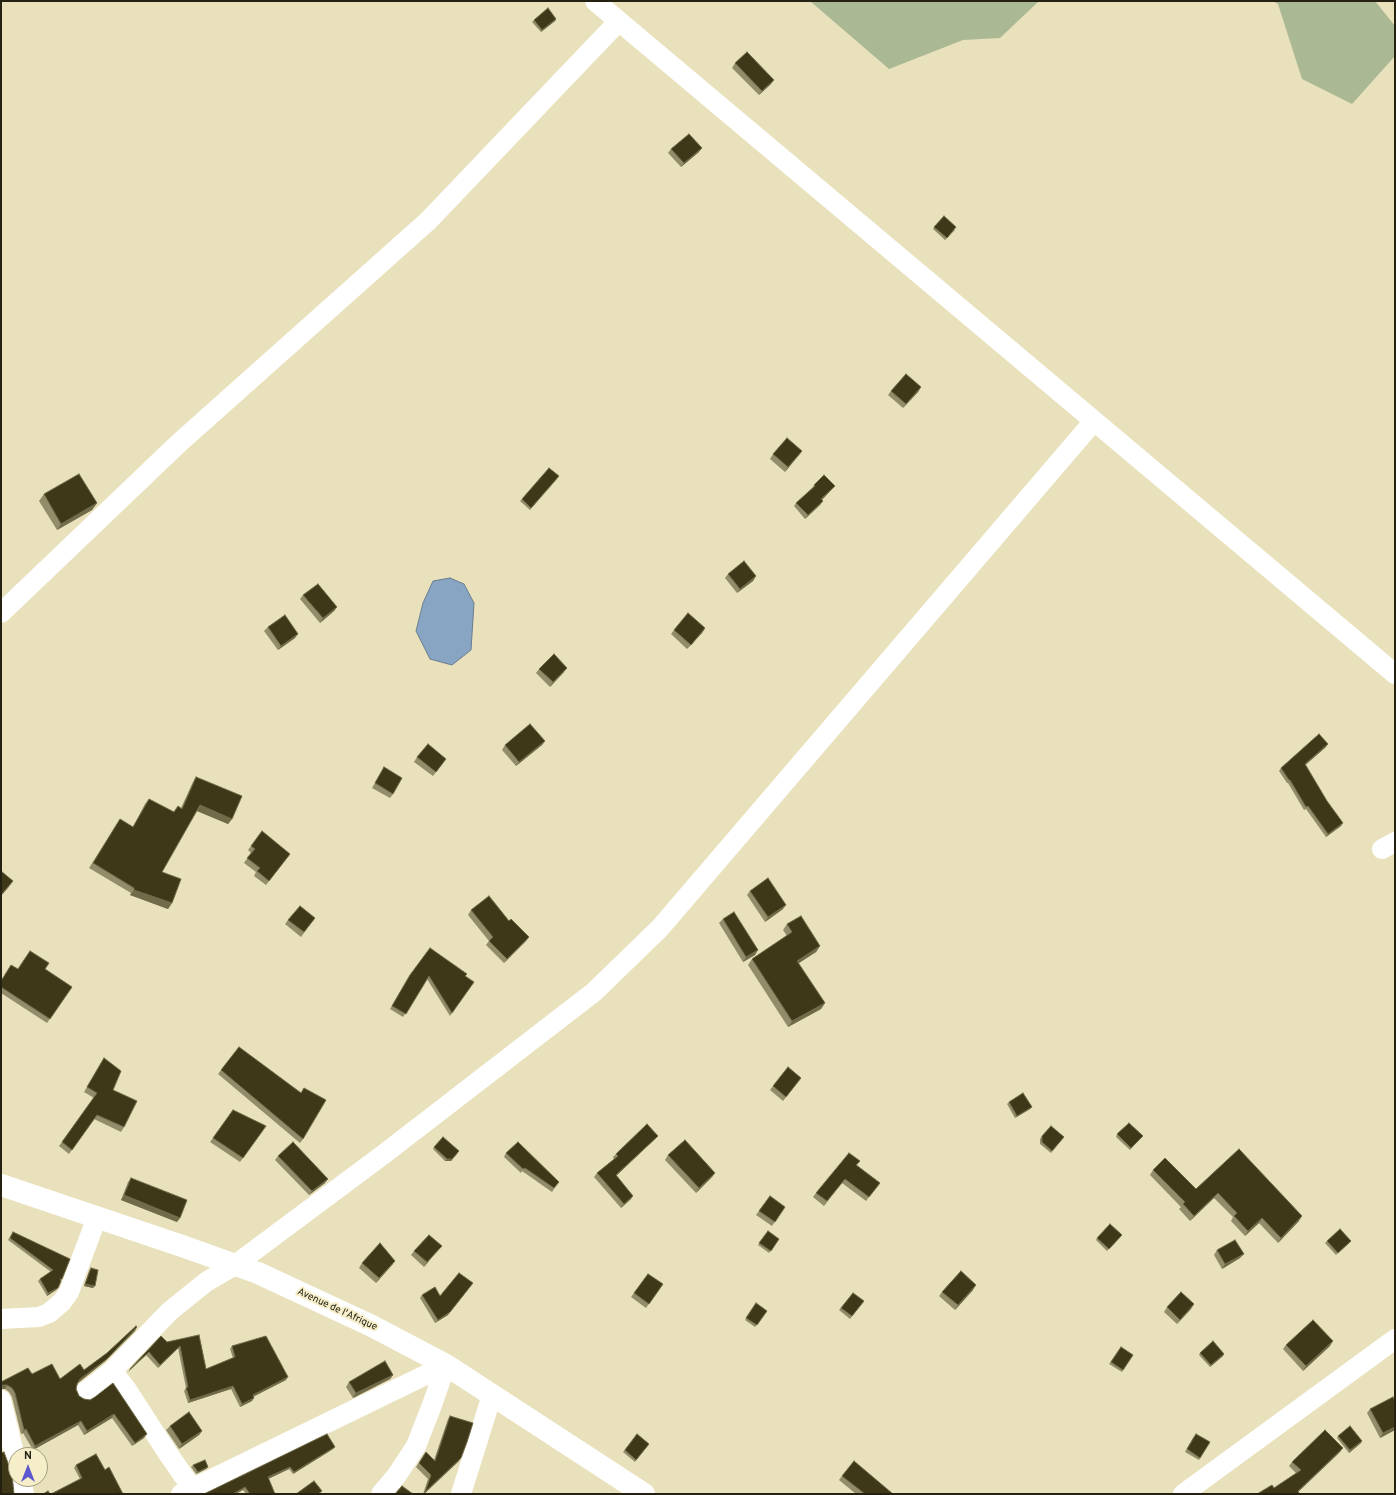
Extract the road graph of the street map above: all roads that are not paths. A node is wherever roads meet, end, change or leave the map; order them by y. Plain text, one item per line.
1 (595, 1) edge
2 (619, 21) junction
3 (1094, 421) junction
4 (1, 613) edge
5 (1395, 674) edge
6 (1, 1185) edge
7 (97, 1217) junction
8 (235, 1265) junction
9 (1, 1319) edge
10 (1395, 1339) edge
11 (446, 1365) junction
12 (112, 1371) junction
13 (85, 1392) dead end
14 (492, 1395) junction
15 (1, 1400) edge
16 (13, 1447) edge
17 (186, 1491) edge
18 (381, 1494) edge
19 (460, 1494) edge
20 (644, 1494) edge
21 (1183, 1494) edge

1 - 2 street
2 - 3 street
2 - 4 street
3 - 5 street
3 - 8 street
6 - 7 main road, Avenue de l'Afrique
7 - 8 main road, Avenue de l'Afrique
7 - 9 street
8 - 11 main road, Avenue de l'Afrique
8 - 12 street
10 - 21 street
11 - 14 main road, Avenue de l'Afrique
11 - 17 street
11 - 18 street
12 - 13 street
12 - 17 street
14 - 19 street
14 - 20 main road, Avenue de l'Afrique
15 - 16 street

